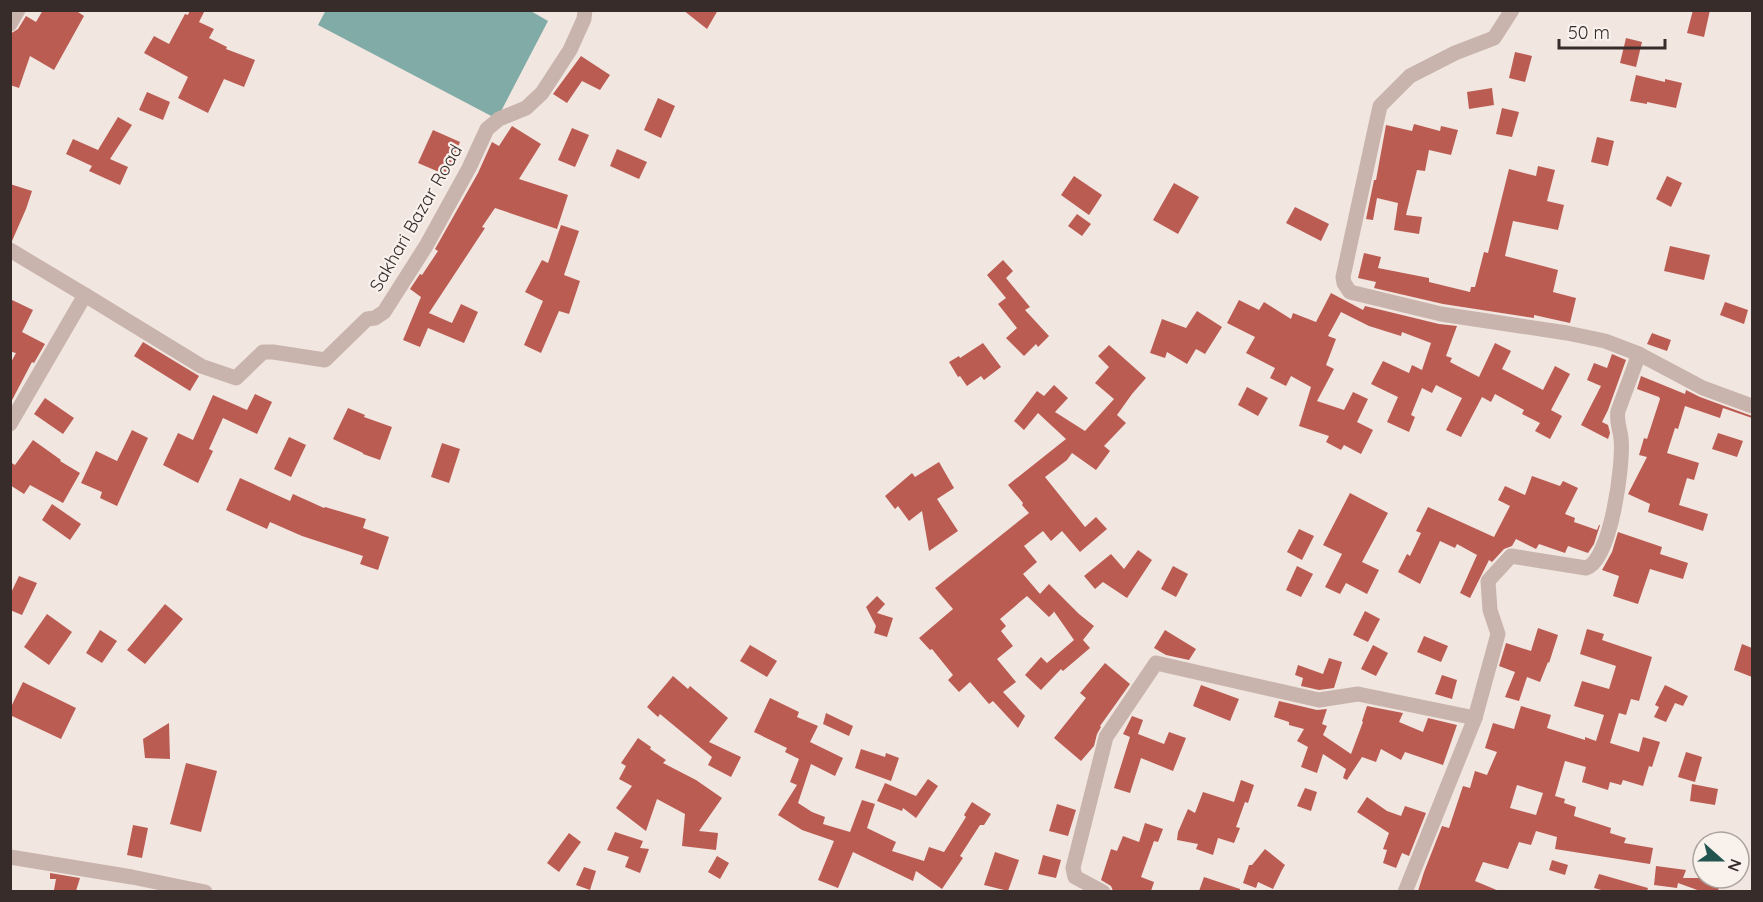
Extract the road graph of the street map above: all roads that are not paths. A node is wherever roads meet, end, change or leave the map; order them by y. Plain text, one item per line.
1 (18, 10) edge
2 (585, 10) edge
3 (1512, 10) edge
4 (10, 24) edge
5 (10, 250) edge
6 (85, 295) junction
7 (1639, 354) junction
8 (1752, 406) edge
9 (10, 424) edge
10 (1474, 718) junction
11 (10, 857) edge
12 (205, 891) edge
13 (1103, 891) edge
14 (1405, 891) edge

1 - 4 street
2 - 6 street, Sakhari Bazar Road
3 - 7 street
5 - 6 street
6 - 9 street
7 - 8 street
7 - 10 street
10 - 13 street
10 - 14 street
11 - 12 street

